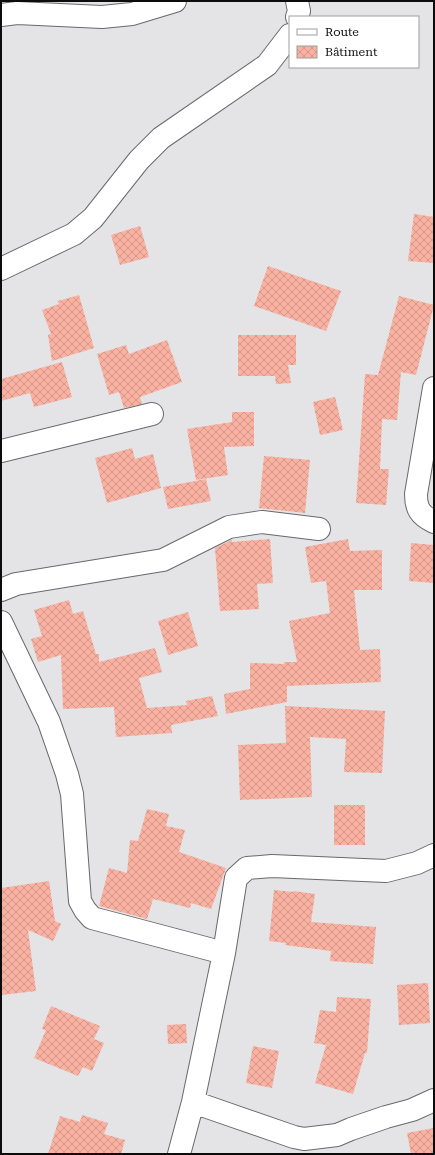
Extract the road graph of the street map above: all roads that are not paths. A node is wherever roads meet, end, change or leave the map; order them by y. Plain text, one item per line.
1 (175, 1) edge
2 (297, 1) edge
3 (1, 15) edge
4 (297, 16) edge
5 (289, 36) edge
6 (1, 269) edge
7 (434, 388) edge
8 (152, 414) dead end
9 (1, 451) edge
10 (434, 522) edge
11 (319, 529) dead end
12 (1, 590) edge
13 (1, 622) edge
14 (434, 855) edge
15 (224, 953) junction
16 (434, 1100) edge
17 (193, 1102) junction
18 (179, 1154) edge

1 - 3 street
2 - 4 street
5 - 6 street
7 - 10 street
8 - 9 street
11 - 12 street
13 - 15 street
14 - 15 street
15 - 17 street
16 - 17 street
17 - 18 street

